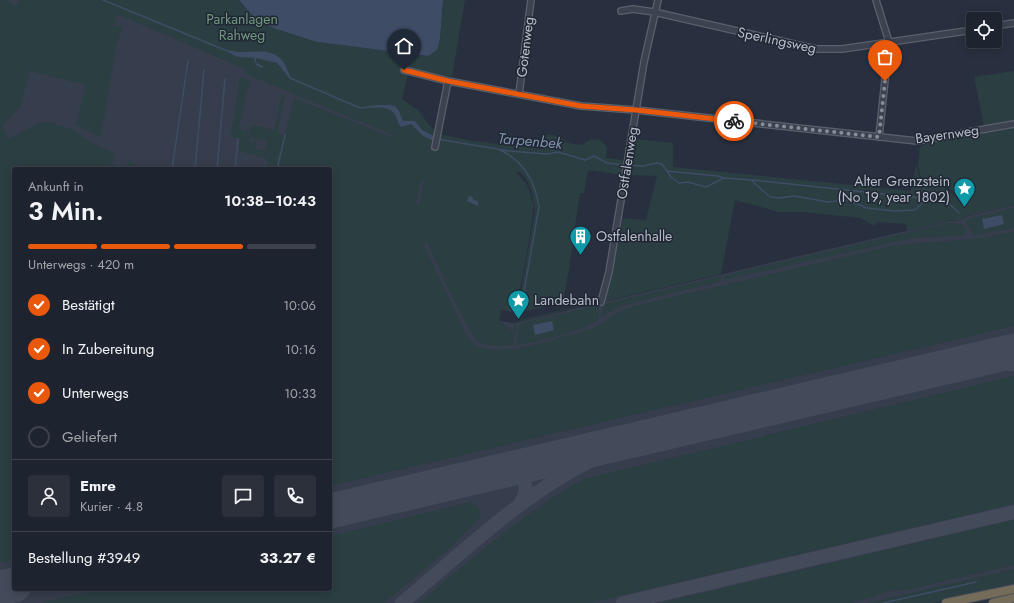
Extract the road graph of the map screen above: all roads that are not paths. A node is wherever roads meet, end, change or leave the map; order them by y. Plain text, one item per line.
1 (530, 0) edge
2 (658, 0) edge
3 (876, 0) edge
4 (621, 11) dead end
5 (654, 12) junction
6 (1014, 23) edge
7 (1002, 25) edge
8 (966, 31) edge
9 (889, 42) junction
10 (404, 70) dead end
11 (448, 81) junction
12 (519, 94) junction
13 (636, 110) junction
14 (1014, 124) edge
15 (879, 137) junction
16 (435, 145) dead end
17 (601, 302) dead end
18 (1014, 589) edge
19 (1014, 598) edge
20 (946, 603) edge
21 (993, 603) edge

1 - 12 street, Gotenweg
2 - 5 street, Ostfalenweg
3 - 9 street
4 - 5 street, Sperlingsweg
5 - 9 street, Sperlingsweg
5 - 13 street, Ostfalenweg
6 - 7 street
8 - 9 street, Sperlingsweg
9 - 15 street
10 - 11 street, Bayernweg
11 - 12 street, Bayernweg
11 - 16 street
12 - 13 street, Bayernweg
13 - 15 street, Bayernweg
13 - 17 street, Ostfalenweg
14 - 15 street, Bayernweg
18 - 20 highway
19 - 21 highway

